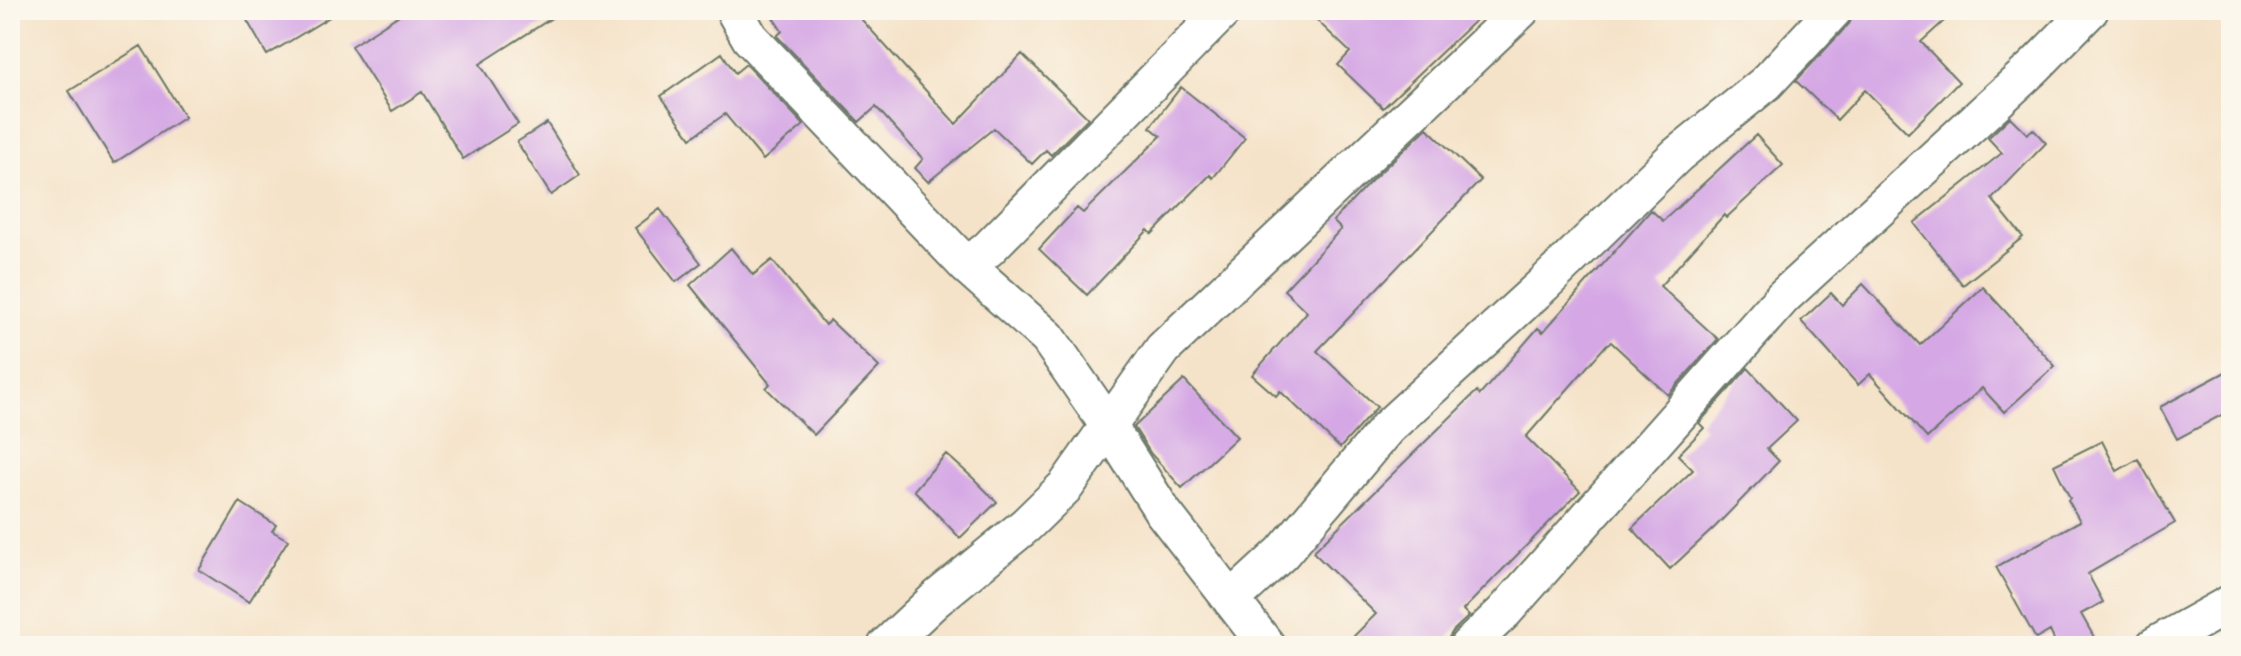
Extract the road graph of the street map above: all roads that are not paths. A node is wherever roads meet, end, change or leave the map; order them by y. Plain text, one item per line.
1 (734, 10) edge
2 (1224, 10) edge
3 (1521, 10) edge
4 (1834, 10) edge
5 (2090, 10) edge
6 (967, 266) junction
7 (1108, 425) junction
8 (1231, 600) junction
9 (2231, 603) edge
10 (886, 646) edge
11 (1267, 646) edge
12 (1468, 646) edge
13 (2154, 646) edge

1 - 6 street
2 - 6 street
3 - 7 street
4 - 8 street
5 - 12 street
6 - 7 street
7 - 8 street
7 - 10 street
8 - 11 street
9 - 13 street

